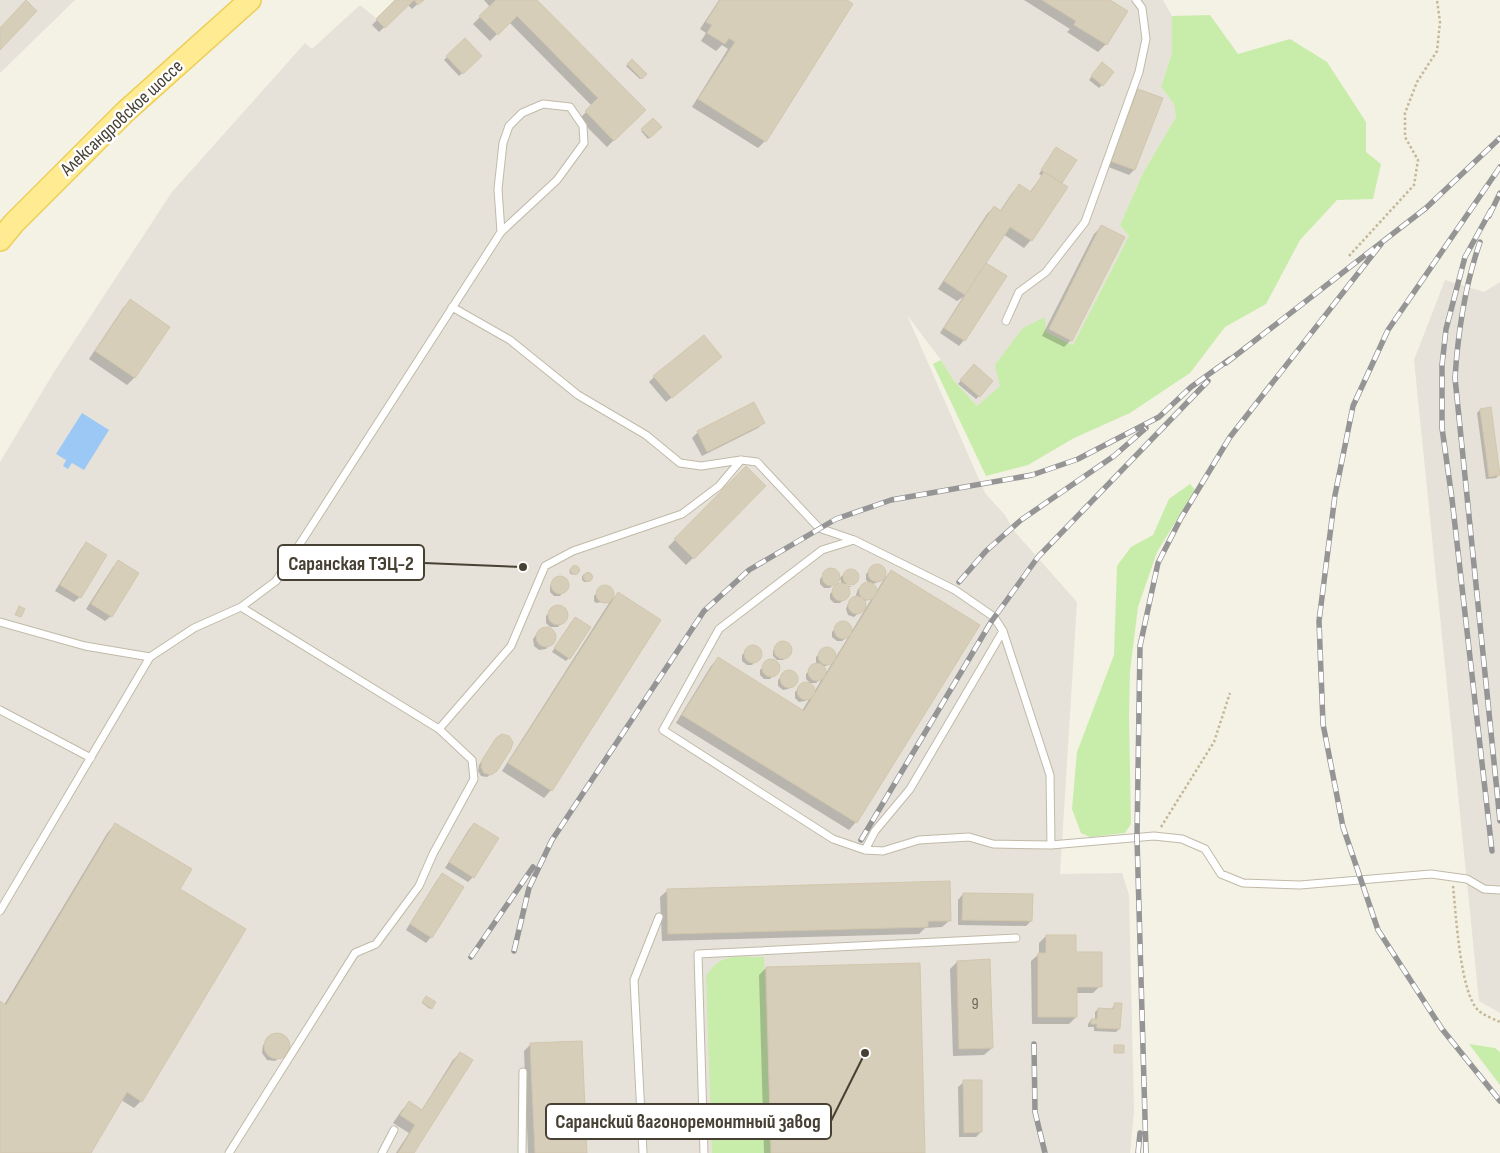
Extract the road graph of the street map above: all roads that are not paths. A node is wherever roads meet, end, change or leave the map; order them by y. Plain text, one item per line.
1 (1136, 0) edge
2 (247, 1) edge
3 (501, 232) junction
4 (0, 240) edge
5 (452, 307) junction
6 (1006, 321) dead end
7 (741, 460) junction
8 (854, 540) junction
9 (241, 607) junction
10 (0, 622) edge
11 (1002, 631) junction
12 (150, 657) junction
13 (0, 710) edge
14 (440, 729) junction
15 (91, 758) junction
16 (1051, 845) junction
17 (865, 850) junction
18 (1500, 890) edge
19 (0, 911) edge
20 (659, 917) dead end
21 (1016, 938) dead end
22 (523, 1072) dead end
23 (394, 1130) dead end
24 (229, 1153) edge
25 (382, 1153) edge
26 (522, 1153) edge
27 (643, 1153) edge
28 (704, 1153) edge

1 - 6 lane
2 - 4 main road, Александровское шоссе
3 - 3 lane
3 - 5 lane
5 - 7 lane
5 - 9 lane
7 - 8 lane
7 - 14 lane
8 - 11 lane
8 - 17 lane
9 - 12 lane
9 - 14 lane
10 - 12 lane
11 - 16 lane
11 - 17 lane
12 - 15 lane
13 - 15 lane
14 - 24 lane
15 - 19 lane
16 - 17 lane
16 - 18 lane
20 - 27 lane
21 - 28 lane
22 - 26 lane
23 - 25 lane

